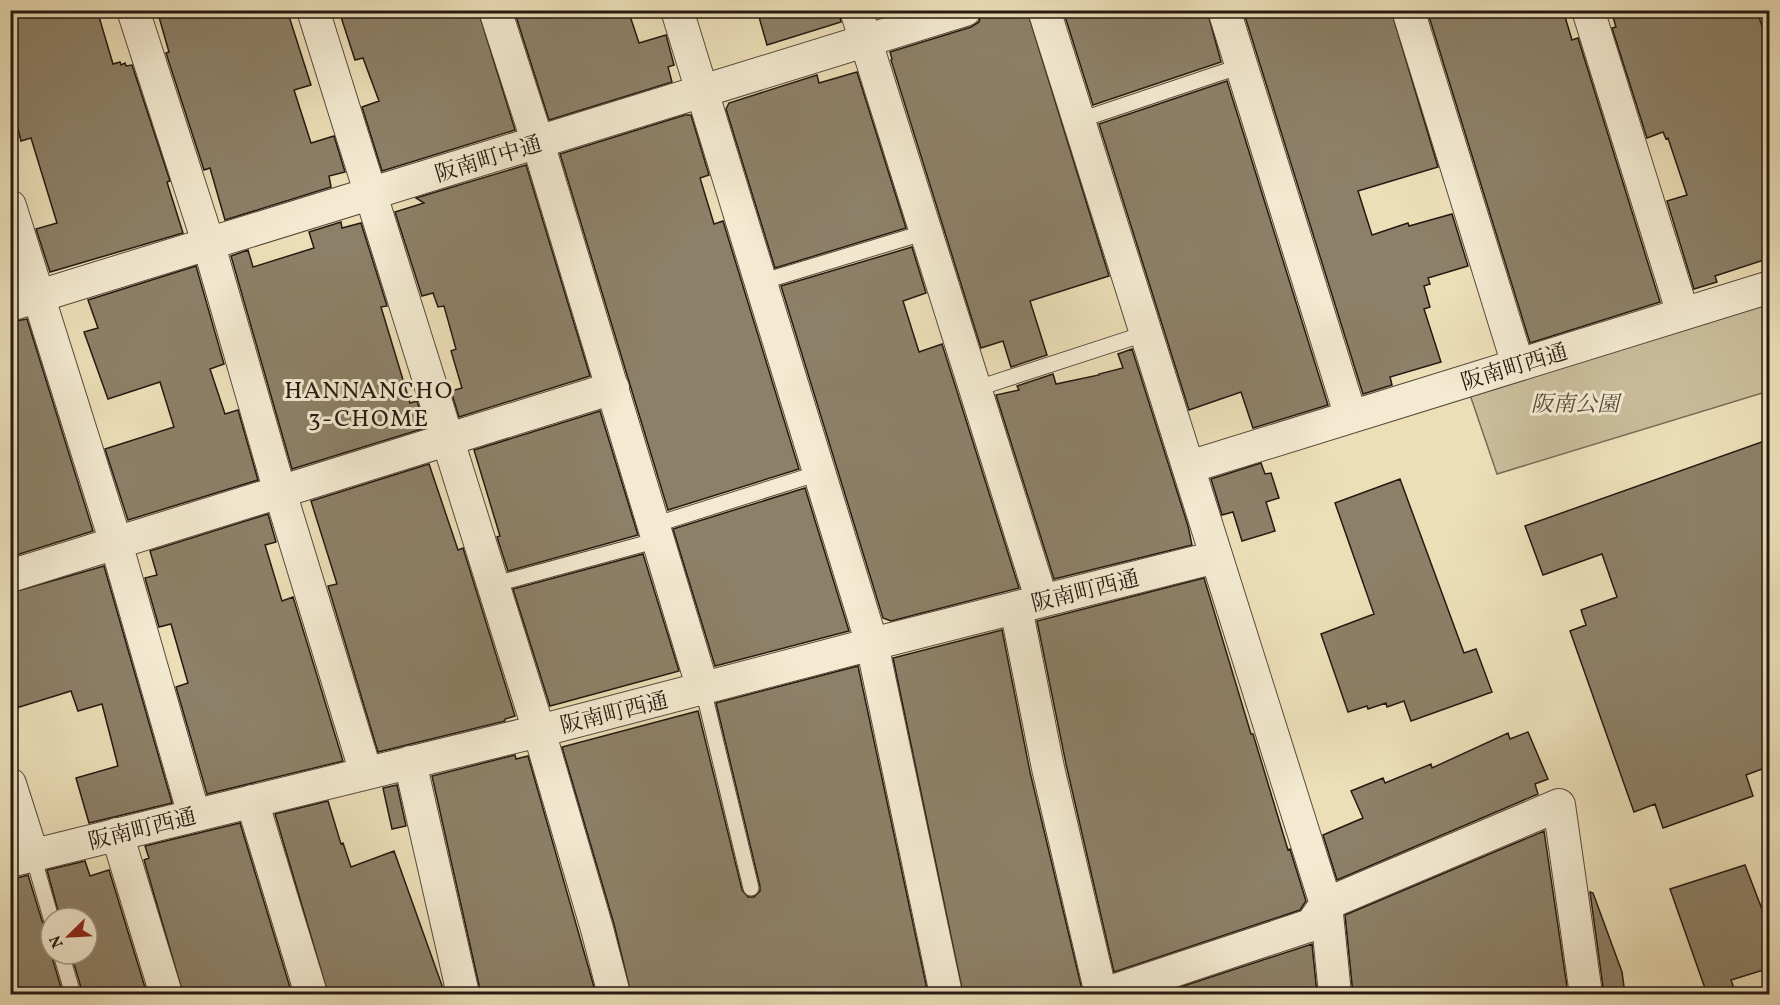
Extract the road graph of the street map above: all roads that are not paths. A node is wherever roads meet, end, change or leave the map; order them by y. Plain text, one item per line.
1 (133, 10) edge
2 (313, 10) edge
3 (495, 10) edge
4 (678, 10) edge
5 (856, 10) edge
6 (965, 10) edge
7 (1044, 10) edge
8 (1224, 10) edge
9 (1408, 10) edge
10 (1588, 10) edge
11 (866, 41) junction
12 (1241, 66) junction
13 (703, 91) junction
14 (1080, 120) junction
15 (538, 142) junction
16 (370, 194) junction
17 (10, 206) edge
18 (926, 232) junction
19 (208, 243) junction
20 (761, 282) junction
21 (1770, 287) edge
22 (25, 300) edge
23 (1683, 314) junction
24 (1147, 333) junction
25 (1518, 365) junction
26 (613, 388) junction
27 (975, 389) junction
28 (1351, 417) junction
29 (447, 439) junction
30 (1189, 466) junction
31 (819, 473) junction
32 (280, 492) junction
33 (656, 533) junction
34 (116, 543) junction
35 (1216, 557) junction
36 (10, 576) edge
37 (492, 585) junction
38 (1029, 604) junction
39 (872, 644) junction
40 (703, 689) junction
41 (539, 731) junction
42 (410, 762) junction
43 (366, 773) junction
44 (10, 784) edge
45 (252, 801) junction
46 (194, 815) junction
47 (117, 834) junction
48 (22, 859) edge
49 (752, 888) dead end
50 (45, 906) edge
51 (1319, 915) junction
52 (65, 966) edge
53 (73, 994) edge
54 (166, 994) edge
55 (311, 994) edge
56 (464, 994) edge
57 (614, 994) edge
58 (946, 994) edge
59 (1102, 994) edge
60 (1335, 994) edge
61 (1586, 994) edge

1 - 19 street
2 - 16 street
3 - 15 street
4 - 13 street
5 - 11 street
6 - 11 street, 阪南町中通
7 - 14 street
8 - 12 street
9 - 25 street
10 - 23 street
11 - 13 street, 阪南町中通
11 - 18 street
12 - 14 lane
12 - 28 street
13 - 15 street, 阪南町中通
13 - 20 street
14 - 24 street
15 - 16 street, 阪南町中通
15 - 26 street
16 - 19 street, 阪南町中通
16 - 29 street
17 - 22 street
18 - 20 lane
18 - 27 street
19 - 22 street, 阪南町中通
19 - 32 street
20 - 31 street
21 - 23 street, 阪南町西通
22 - 34 street
23 - 25 street, 阪南町西通
24 - 27 lane
24 - 30 street
25 - 28 street, 阪南町西通
26 - 29 street
26 - 33 street
27 - 38 street
28 - 30 street, 阪南町西通
29 - 32 street
29 - 37 street
30 - 35 street
31 - 33 lane
31 - 39 street
32 - 34 street
32 - 43 street
33 - 37 lane
33 - 40 street
34 - 36 street
34 - 46 street
35 - 38 street, 阪南町西通
35 - 51 street
37 - 41 street
38 - 39 street, 阪南町西通
38 - 59 street
39 - 40 street, 阪南町西通
39 - 58 street
40 - 41 street, 阪南町西通
40 - 49 lane
41 - 42 street, 阪南町西通
41 - 57 street
42 - 43 street, 阪南町西通
42 - 56 street
43 - 45 street, 阪南町西通
44 - 48 street
45 - 46 street, 阪南町西通
45 - 55 street
46 - 47 street, 阪南町西通
47 - 48 street, 阪南町西通
47 - 54 street
48 - 50 lane
51 - 59 street
51 - 60 street
51 - 61 street
52 - 53 lane

